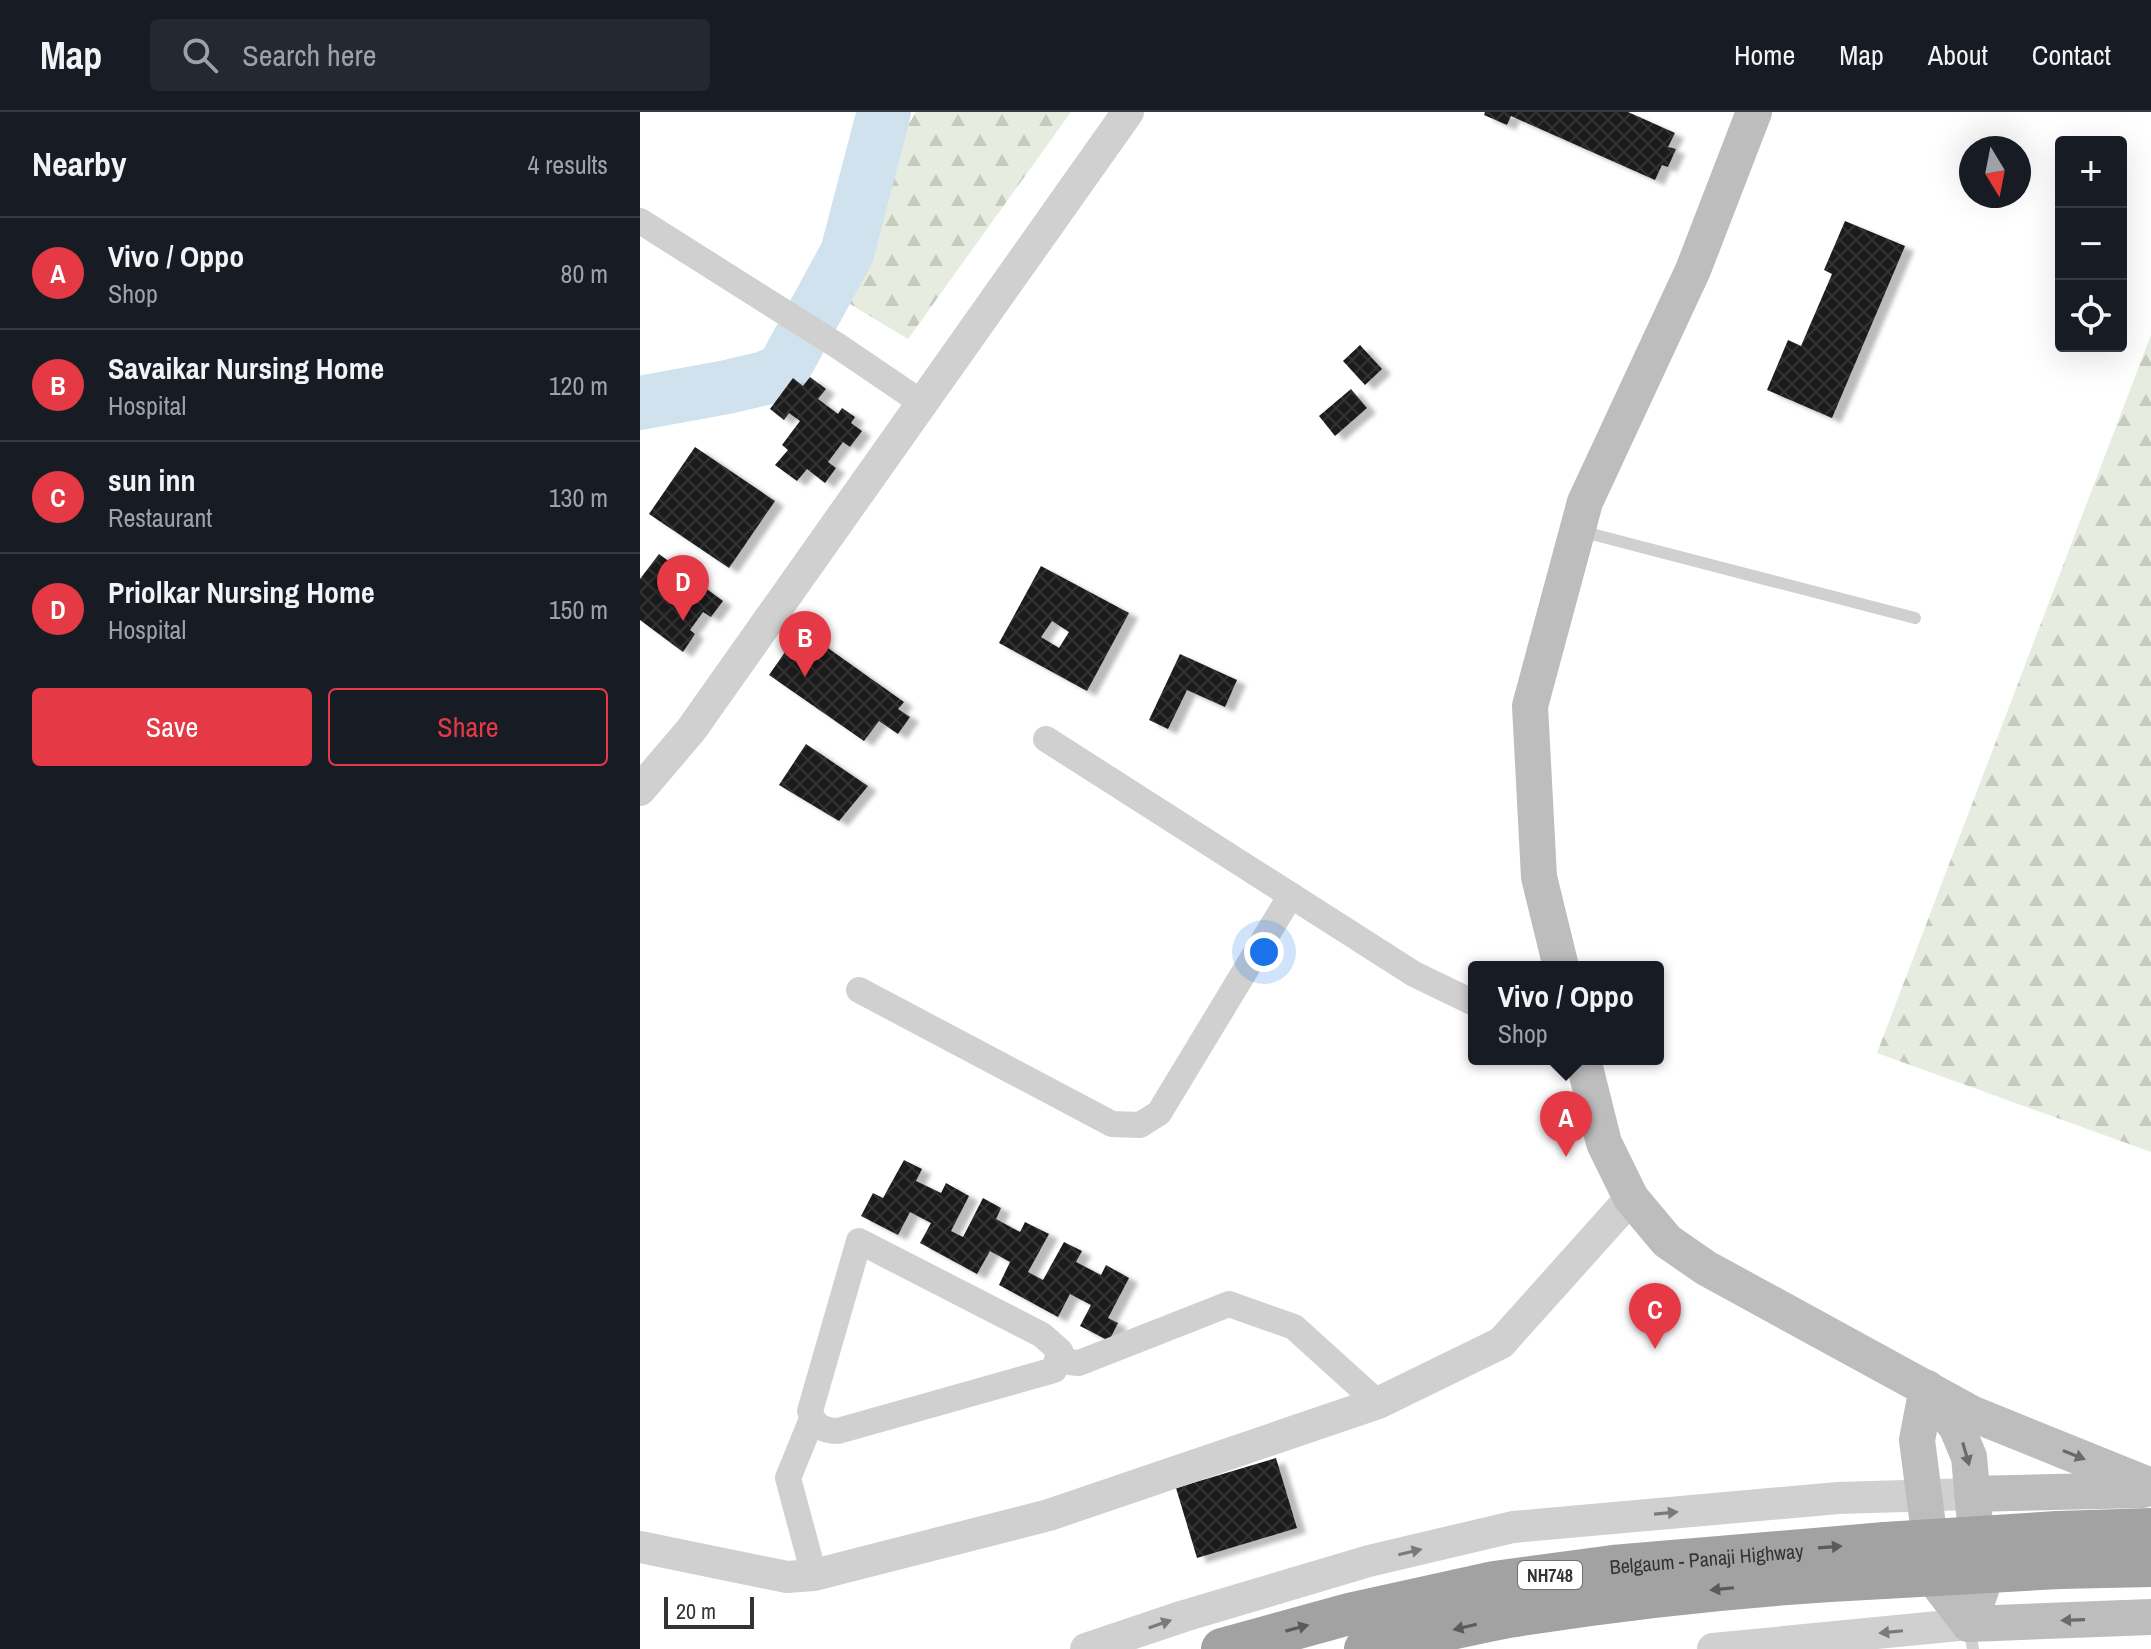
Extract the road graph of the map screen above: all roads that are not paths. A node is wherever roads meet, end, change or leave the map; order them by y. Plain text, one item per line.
1 (1128, 112) edge
2 (1754, 112) edge
3 (640, 221) edge
4 (922, 403) junction
5 (1577, 530) junction
6 (1915, 618) dead end
7 (1046, 739) dead end
8 (640, 790) edge
9 (1291, 895) junction
10 (1560, 961) edge
11 (859, 990) dead end
12 (1468, 1000) edge
13 (1584, 1065) edge
14 (1631, 1198) junction
15 (1057, 1361) junction
16 (1927, 1388) junction
17 (1378, 1403) junction
18 (812, 1419) junction
19 (2151, 1488) edge
20 (1972, 1494) junction
21 (1924, 1496) junction
22 (2151, 1529) edge
23 (640, 1547) edge
24 (2058, 1550) junction
25 (1885, 1560) junction
26 (2151, 1566) edge
27 (814, 1575) junction
28 (2151, 1617) edge
29 (1971, 1637) edge
30 (1086, 1649) edge
31 (1222, 1649) edge
32 (1365, 1649) edge
33 (1713, 1649) edge

1 - 4 street
2 - 5 main road
3 - 4 street
4 - 8 street
5 - 6 lane
5 - 10 main road
7 - 9 street
9 - 11 street
9 - 12 street
13 - 14 main road
14 - 16 main road
14 - 17 street
15 - 17 street
15 - 18 street
15 - 18 street
16 -> 19 main road
16 -> 20 main road
16 - 21 main road
17 - 27 street
18 - 27 street
19 - 20 main road
20 - 21 street
20 - 29 main road
21 - 29 main road
30 -> 21 street
22 - 24 highway, Belgaum - Panaji Highway / NH748
23 - 27 street
24 - 25 highway, Belgaum - Panaji Highway / NH748, bridge
24 - 26 highway, Belgaum - Panaji Highway / NH748
31 -> 25 highway, Belgaum - Panaji Highway / NH748
25 -> 32 highway, Belgaum - Panaji Highway / NH748
28 -> 29 main road
29 -> 33 street

